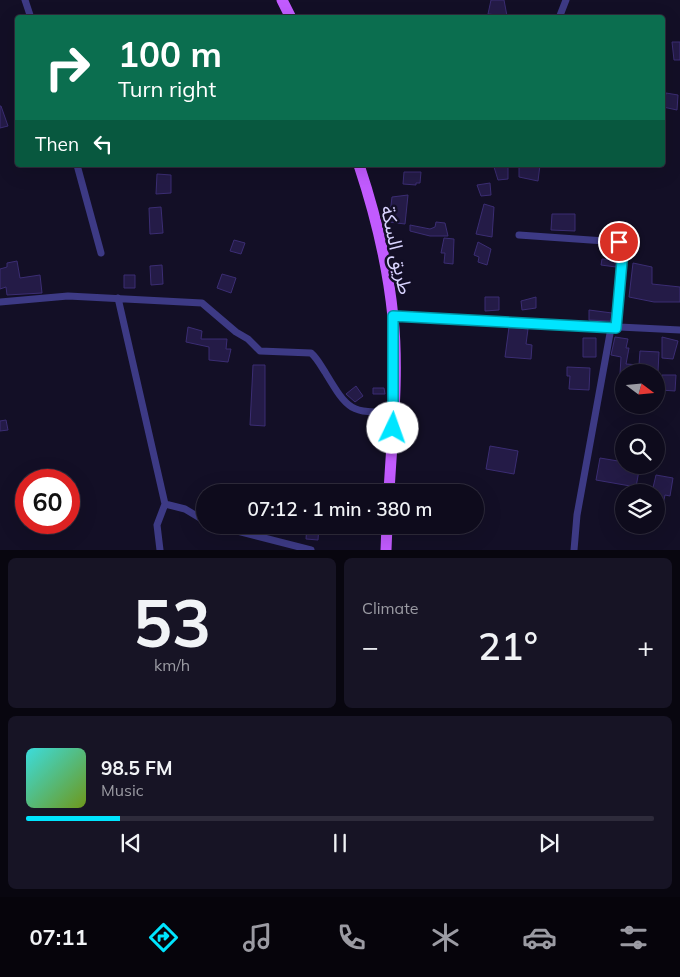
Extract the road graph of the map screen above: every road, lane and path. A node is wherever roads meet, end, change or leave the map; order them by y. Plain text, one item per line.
1 (25, 0) edge
2 (282, 0) edge
3 (566, 0) edge
4 (30, 15) edge
5 (290, 15) edge
6 (560, 15) edge
7 (78, 167) edge
8 (360, 167) edge
9 (519, 235) dead end
10 (100, 252) dead end
11 (118, 298) junction
12 (0, 302) edge
13 (393, 316) junction
14 (614, 328) junction
15 (680, 330) edge
16 (394, 412) junction
17 (390, 484) edge
18 (165, 504) junction
19 (196, 516) edge
20 (249, 534) edge
21 (387, 534) edge
22 (160, 550) edge
23 (312, 550) edge
24 (386, 550) edge
25 (574, 550) edge

1 - 4 street
2 - 5 main road
3 - 6 street
7 - 10 street
8 - 13 main road, طريق السكة
9 - 14 street
11 - 12 street
11 - 16 street
11 - 18 street
13 - 14 street
13 - 16 main road, طريق السكة
14 - 15 street
14 - 25 street
16 - 17 main road, طريق السكة
18 - 19 street
18 - 22 street
20 - 23 street
21 - 24 main road

